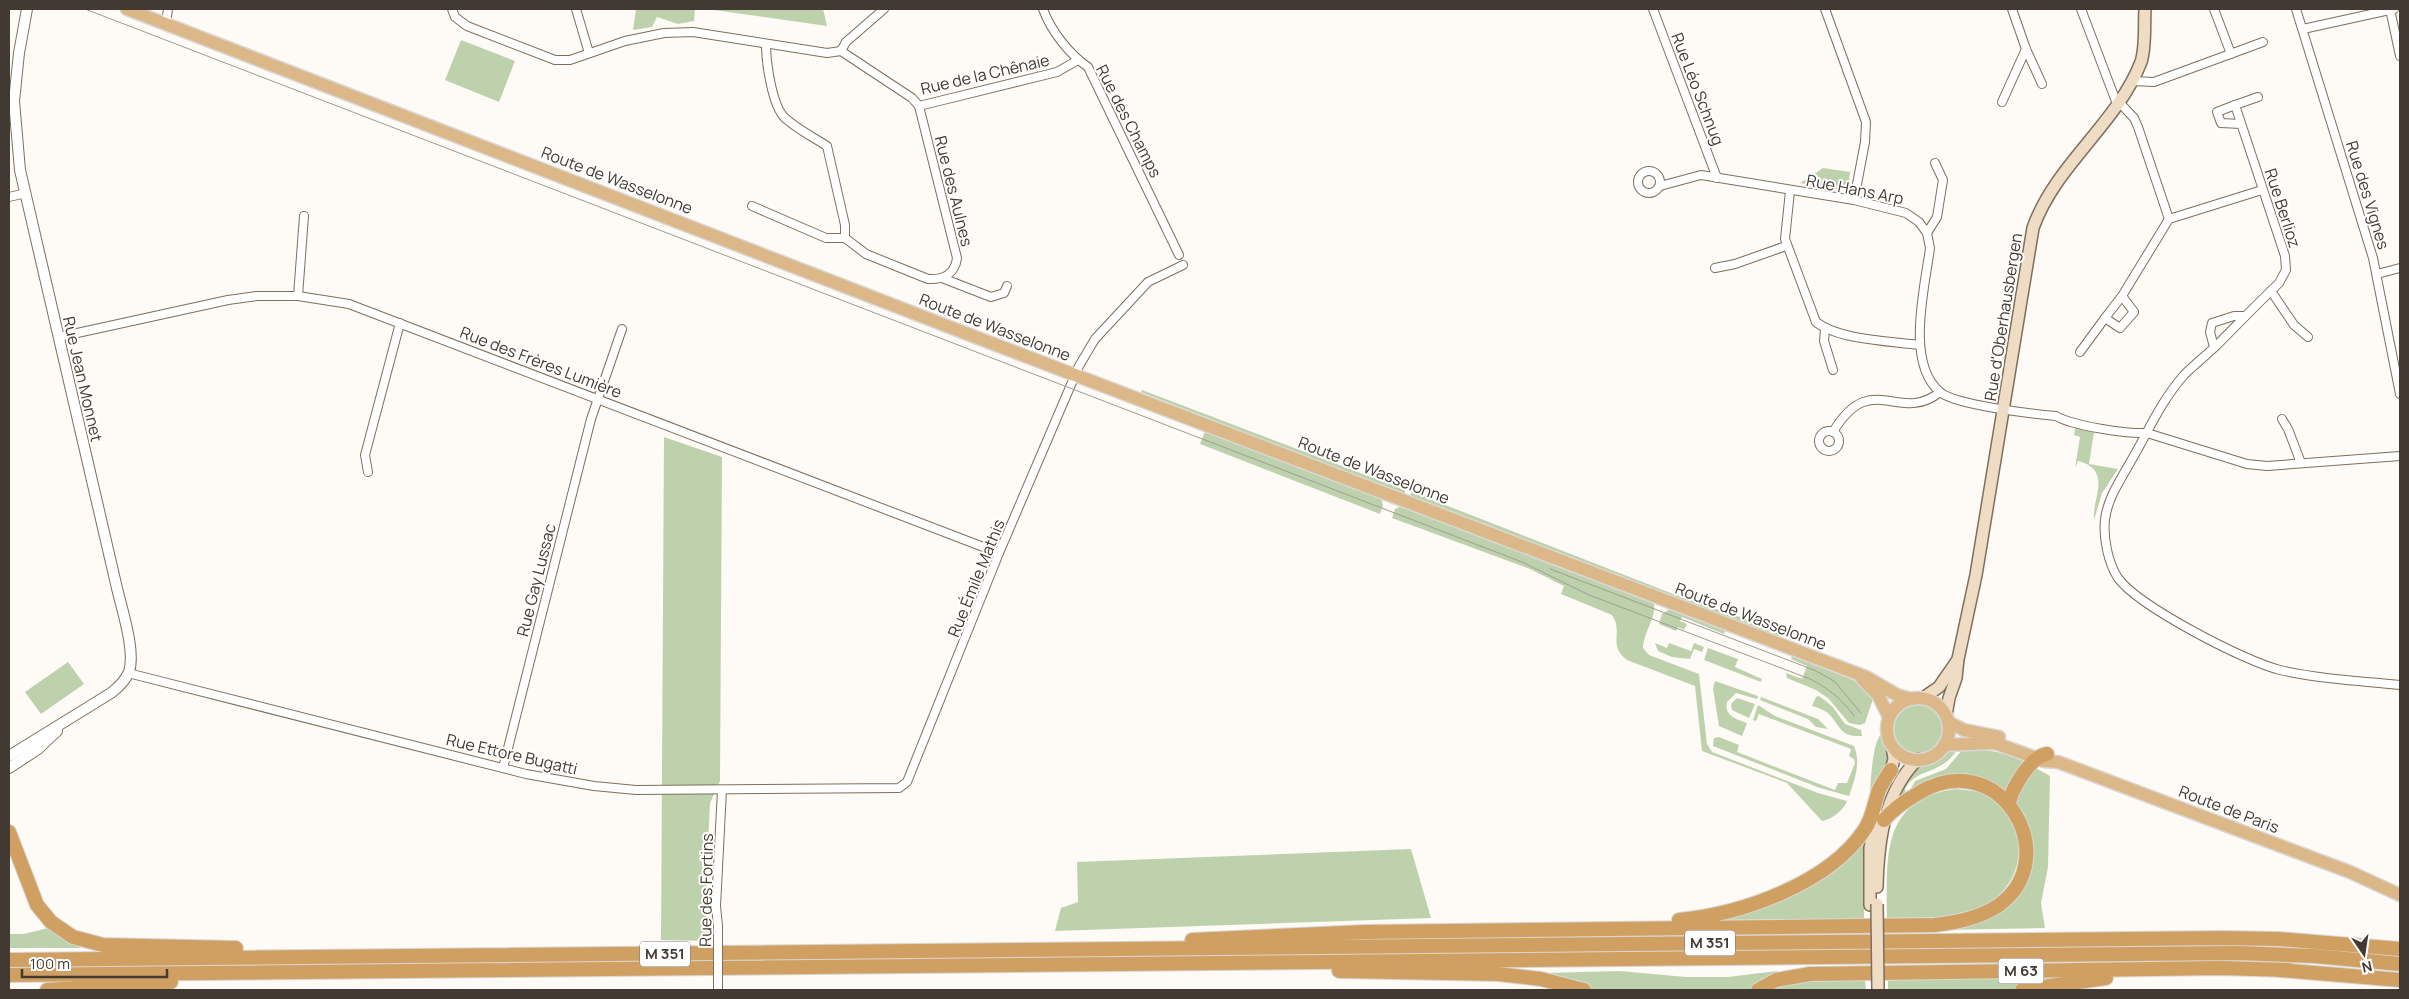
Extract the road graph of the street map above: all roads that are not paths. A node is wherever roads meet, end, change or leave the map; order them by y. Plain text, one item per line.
1 (27, 9) edge
2 (127, 9) edge
3 (168, 9) edge
4 (452, 9) edge
5 (576, 9) edge
6 (884, 9) edge
7 (1043, 9) edge
8 (1653, 9) edge
9 (1825, 9) edge
10 (2012, 9) edge
11 (2082, 9) edge
12 (2145, 9) edge
13 (2214, 9) edge
14 (2296, 9) edge
15 (2390, 9) edge
16 (2394, 9) edge
17 (166, 24) junction
18 (2303, 29) junction
19 (2264, 42) dead end
20 (766, 44) junction
21 (2026, 49) junction
22 (842, 51) junction
23 (589, 53) junction
24 (2231, 54) junction
25 (2400, 56) edge
26 (1078, 60) junction
27 (2132, 81) junction
28 (2042, 84) dead end
29 (2258, 97) dead end
30 (2002, 102) dead end
31 (2118, 103) junction
32 (2235, 105) junction
33 (919, 106) junction
34 (2241, 124) junction
35 (1935, 163) dead end
36 (1717, 178) junction
37 (1660, 186) dead end
38 (2262, 190) junction
39 (1790, 191) junction
40 (26, 193) junction
41 (9, 197) edge
42 (1854, 200) junction
43 (752, 206) dead end
44 (304, 216) dead end
45 (2169, 219) junction
46 (1926, 233) junction
47 (845, 238) junction
48 (1786, 246) junction
49 (1179, 255) dead end
50 (1183, 265) dead end
51 (1715, 268) dead end
52 (2400, 268) edge
53 (2377, 274) junction
54 (942, 278) junction
55 (1007, 286) dead end
56 (2271, 291) junction
57 (298, 296) junction
58 (2122, 296) junction
59 (2245, 316) junction
60 (2105, 318) junction
61 (400, 323) junction
62 (622, 329) dead end
63 (1825, 330) junction
64 (59, 337) junction
65 (2308, 337) dead end
66 (1919, 345) junction
67 (2214, 347) junction
68 (2080, 352) dead end
69 (1833, 370) dead end
70 (1075, 374) junction
71 (1940, 392) junction
72 (2400, 394) edge
73 (597, 399) junction
74 (2004, 408) junction
75 (2282, 419) dead end
76 (1834, 432) dead end
77 (2147, 433) junction
78 (2400, 456) edge
79 (2301, 463) junction
80 (368, 472) dead end
81 (999, 553) junction
82 (1958, 659) junction
83 (1852, 672) junction
84 (128, 673) junction
85 (2400, 685) edge
86 (1917, 698) junction
87 (1889, 717) junction
88 (1947, 718) junction
89 (64, 724) junction
90 (1944, 745) junction
91 (1892, 746) junction
92 (9, 756) edge
93 (2047, 758) junction
94 (1918, 760) junction
95 (9, 768) edge
96 (503, 768) junction
97 (1891, 770) junction
98 (899, 788) joint
99 (722, 790) junction
100 (2009, 803) junction
101 (1865, 807) dead end
102 (1884, 820) junction
103 (9, 832) edge
104 (1853, 844) junction
105 (2394, 888) edge
106 (2400, 895) edge
107 (1873, 904) junction
108 (1458, 930) junction
109 (2400, 949) edge
110 (1019, 950) junction
111 (336, 956) junction
112 (9, 960) edge
113 (1191, 963) junction
114 (2400, 964) edge
115 (2288, 970) junction
116 (391, 972) junction
117 (9, 975) edge
118 (2400, 980) edge
119 (47, 990) edge
120 (718, 990) edge
121 (1584, 990) edge
122 (1758, 990) edge
123 (1871, 990) edge
124 (1878, 990) edge
125 (2022, 990) edge

1 - 40 street, Rue Jean Monnet
2 - 17 main road, Route de Wasselonne
3 - 17 street
4 - 23 street
5 - 23 street
6 - 22 street
7 - 26 street, Rue des Champs
8 - 36 street, Rue Léo Schnug
9 - 42 street
10 - 21 street
11 - 31 street
12 - 27 main road, Rue d'Oberhausbergen
13 - 24 street
14 - 18 street, Rue des Vignes
15 - 16 street
15 - 18 street
15 - 25 street
17 - 70 main road, Route de Wasselonne
18 - 53 street, Rue des Vignes
19 - 24 street
20 - 22 street
20 - 23 street
20 - 47 street
21 - 28 street
21 - 30 street
22 - 33 street, Rue de la Chênaie
24 - 27 street
26 - 33 street, Rue de la Chênaie
26 - 49 street, Rue des Champs
27 - 31 main road, Rue d'Oberhausbergen
29 - 32 street
31 - 45 street
31 - 74 main road, Rue d'Oberhausbergen
32 - 34 street, Rue Berlioz
32 - 34 street
33 - 54 street, Rue des Aulnes
34 - 38 street, Rue Berlioz
35 - 46 street
36 - 37 street, Rue Hans Arp
36 - 39 street, Rue Hans Arp
38 - 45 street
38 - 56 street, Rue Berlioz
39 - 42 street, Rue Hans Arp
39 - 48 street
40 - 41 street
40 - 64 street, Rue Jean Monnet
42 - 46 street, Rue Hans Arp
43 - 47 street
44 - 57 street
45 - 58 street
46 - 66 street
47 - 54 street
48 - 51 street
48 - 63 street
50 - 70 street, Rue Émile Mathis
52 - 53 street
53 - 72 street, Rue des Vignes
54 - 55 street
56 - 59 street, Rue Berlioz
56 - 65 street
57 - 61 street, Rue des Frères Lumière
57 - 64 street, Rue des Frères Lumière
58 - 60 street
58 - 60 street
59 - 67 street, Rue Berlioz
59 - 67 street
60 - 68 street
61 - 73 street, Rue des Frères Lumière
61 - 80 street
62 - 73 street, Rue Gay Lussac
63 - 66 street
63 - 69 street
64 - 84 street, Rue Jean Monnet
66 - 71 street
67 - 77 street, Rue Berlioz
70 - 81 street, Rue Émile Mathis
70 - 83 main road, Route de Wasselonne
71 - 74 street
71 - 76 street
73 - 81 street, Rue des Frères Lumière
73 - 96 street, Rue Gay Lussac
74 - 77 street
74 - 82 main road, Rue d'Oberhausbergen
75 - 79 street
77 - 79 street
77 - 85 street, Rue Berlioz
78 - 79 street
81 - 98 street, Rue Émile Mathis
82 - 86 main road, Rue d'Oberhausbergen
82 - 88 main road, Rue d'Oberhausbergen
83 - 86 main road, Route de Wasselonne
83 - 87 main road
84 - 89 street
84 - 96 street, Rue Ettore Bugatti
86 - 87 main road
86 - 88 main road
87 - 91 main road
88 - 90 main road
88 - 93 main road, Route de Paris
89 - 92 street
89 - 95 street
90 - 93 main road, Route de Paris
90 - 94 main road
91 - 94 main road
91 - 97 main road
93 - 100 highway
93 - 105 main road, Route de Paris
94 - 102 main road
96 - 99 street, Rue Ettore Bugatti
97 - 104 highway
97 - 107 main road
98 - 99 street, Rue Ettore Bugatti
99 - 120 street, Rue des Fortins, bridge
100 - 102 highway
100 - 108 highway
101 - 104 highway
102 - 107 main road
103 - 111 highway
104 - 108 highway
105 - 106 main road, Route de Paris
107 - 123 main road
107 - 124 main road, bridge
108 - 110 highway
109 - 110 highway, M 351
110 - 111 highway, M 351
111 - 112 highway, M 351
113 - 114 highway, M 351
113 - 116 highway, M 351
113 - 121 highway
115 - 118 highway
115 - 122 highway, M 63
115 - 125 highway
116 - 117 highway, M 351
116 - 119 highway

